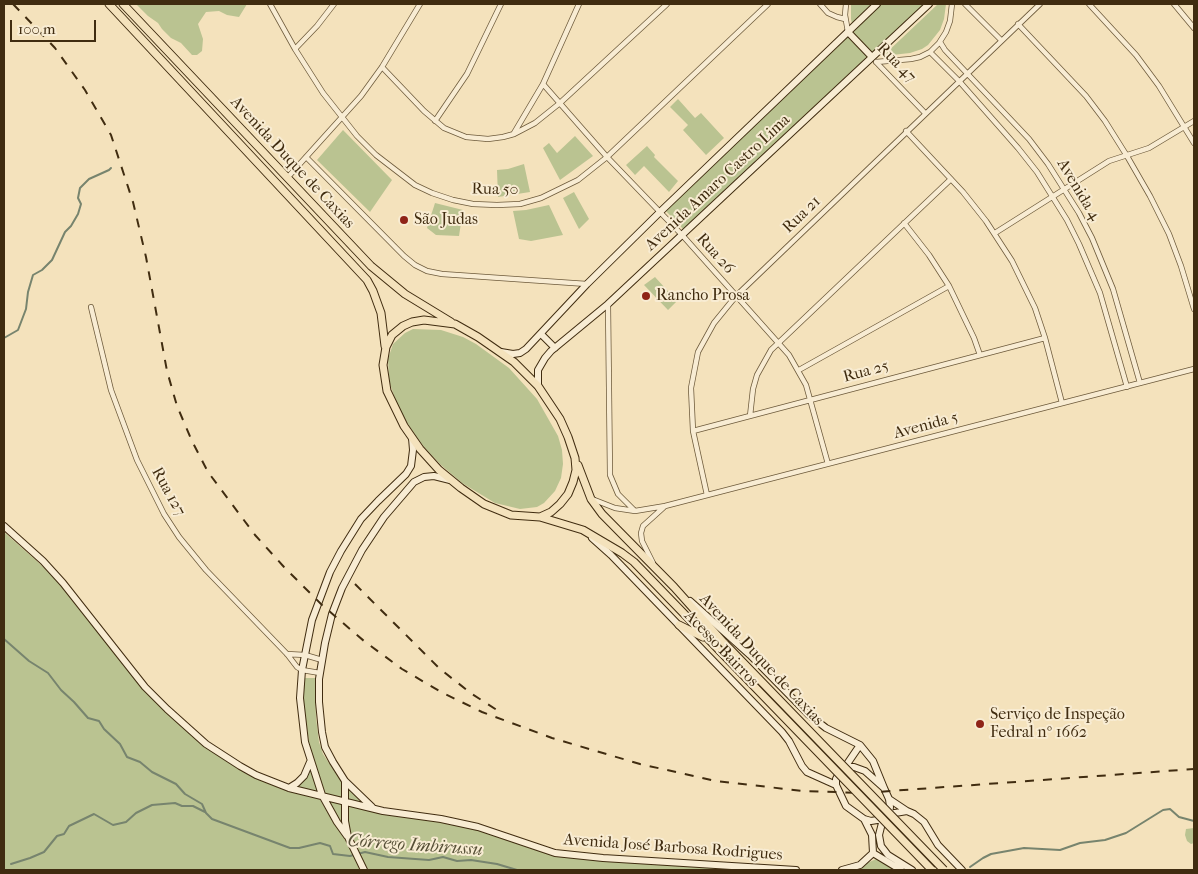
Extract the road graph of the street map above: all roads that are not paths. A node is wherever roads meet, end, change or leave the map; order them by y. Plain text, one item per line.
1 (109, 4) edge
2 (123, 4) edge
3 (270, 4) edge
4 (334, 4) edge
5 (420, 4) edge
6 (501, 4) edge
7 (579, 4) edge
8 (667, 4) edge
9 (768, 4) edge
10 (820, 4) edge
11 (846, 4) edge
12 (877, 4) edge
13 (928, 4) edge
14 (952, 4) edge
15 (965, 4) edge
16 (1040, 4) edge
17 (1089, 4) edge
18 (1174, 4) edge
19 (845, 19) junction
20 (1018, 24) junction
21 (1194, 28) edge
22 (848, 32) junction
23 (1001, 40) junction
24 (940, 42) junction
25 (295, 50) junction
26 (930, 52) junction
27 (874, 60) junction
28 (382, 67) junction
29 (967, 73) junction
30 (959, 80) junction
31 (542, 84) junction
32 (560, 103) junction
33 (925, 113) junction
34 (342, 119) junction
35 (1194, 120) edge
36 (436, 121) junction
37 (1185, 126) junction
38 (906, 131) junction
39 (514, 134) junction
40 (1194, 143) edge
41 (1127, 156) junction
42 (306, 157) junction
43 (607, 157) junction
44 (288, 177) junction
45 (951, 179) junction
46 (1065, 189) junction
47 (1053, 197) junction
48 (660, 212) junction
49 (904, 223) junction
50 (995, 233) junction
51 (682, 236) junction
52 (587, 284) junction
53 (949, 286) junction
54 (736, 296) junction
55 (1193, 300) edge
56 (608, 305) junction
57 (91, 307) dead end
58 (1194, 309) edge
59 (455, 324) junction
60 (541, 334) junction
61 (1045, 338) junction
62 (779, 341) junction
63 (386, 347) junction
64 (555, 348) junction
65 (501, 352) junction
66 (980, 355) junction
67 (1194, 369) edge
68 (799, 370) junction
69 (1140, 383) junction
70 (538, 386) junction
71 (1127, 386) junction
72 (811, 400) junction
73 (1062, 403) junction
74 (750, 416) junction
75 (693, 431) junction
76 (412, 438) junction
77 (575, 458) junction
78 (828, 464) junction
79 (450, 480) junction
80 (707, 495) junction
81 (591, 499) junction
82 (665, 506) junction
83 (635, 511) junction
84 (540, 517) junction
85 (4, 526) edge
86 (583, 530) junction
87 (656, 569) junction
88 (674, 587) junction
89 (679, 625) junction
90 (709, 640) junction
91 (287, 654) junction
92 (304, 655) junction
93 (322, 660) junction
94 (302, 670) junction
95 (320, 673) junction
96 (860, 745) junction
97 (310, 760) junction
98 (845, 767) junction
99 (345, 781) junction
100 (836, 785) junction
101 (289, 788) junction
102 (884, 788) junction
103 (322, 795) junction
104 (889, 799) junction
105 (345, 801) junction
106 (372, 808) junction
107 (907, 811) junction
108 (889, 814) junction
109 (864, 819) junction
110 (883, 819) junction
111 (349, 841) junction
112 (873, 853) junction
113 (364, 870) edge
114 (796, 870) edge
115 (842, 870) edge
116 (901, 870) edge
117 (912, 870) edge
118 (932, 870) edge
119 (944, 870) edge
120 (962, 870) edge

1 - 63 main road, Avenida Duque de Caxias
2 - 44 main road, Avenida Duque de Caxias
3 - 25 street, Rua 50
4 - 25 street
5 - 28 street
6 - 36 street
7 - 31 street
8 - 32 street
9 - 43 street, Rua 50
10 - 19 street
11 - 19 street
12 - 22 street, Avenida Amaro Castro Lima
13 - 27 street, Avenida Amaro Castro Lima
14 - 24 street
15 - 23 street
16 - 20 street, Rua 21
17 - 37 street
18 - 21 street
19 - 22 street
20 - 23 street, Rua 21
20 - 41 street
22 - 27 street, Rua 47
22 - 48 street, Avenida Amaro Castro Lima
23 - 29 street, Rua 21
24 - 26 street
24 - 29 street, Avenida 4
25 - 34 street, Rua 50
26 - 27 street
26 - 30 street, Avenida 4
27 - 33 street, Rua 47
27 - 51 street, Avenida Amaro Castro Lima
28 - 34 street
28 - 36 street
29 - 30 street, Rua 21
29 - 46 street, Avenida 4
30 - 33 street, Rua 21
30 - 47 street, Avenida 4
31 - 32 street, Rua 26
31 - 39 street
32 - 39 street
32 - 43 street, Rua 26
33 - 38 street, Rua 21
34 - 42 street
34 - 43 street, Rua 50
35 - 37 street
36 - 39 street
37 - 40 street
37 - 41 street
38 - 45 street
38 - 54 street, Rua 21
41 - 46 street
41 - 55 street
42 - 44 street
42 - 52 street
43 - 48 street, Rua 26
44 - 59 main road, Avenida Duque de Caxias
45 - 49 street
45 - 50 street
46 - 47 street
46 - 69 street, Avenida 4
47 - 50 street
47 - 71 street, Avenida 4
48 - 51 street, Rua 26
48 - 52 street, Avenida Amaro Castro Lima
49 - 53 street
49 - 62 street
50 - 61 street
51 - 54 street, Rua 26
51 - 56 street, Avenida Amaro Castro Lima
52 - 60 street, Avenida Amaro Castro Lima
53 - 66 street
53 - 68 street
54 - 62 street, Rua 26
54 - 75 street, Rua 21
55 - 58 street
56 - 64 street, Avenida Amaro Castro Lima
56 - 83 street
57 - 91 street, Rua 127
59 - 63 main road
59 - 65 main road, Avenida Duque de Caxias
60 - 64 street
60 - 65 street, Avenida Amaro Castro Lima
61 - 66 street, Rua 25
61 - 73 street
62 - 68 street, Rua 26
62 - 74 street
63 - 76 main road, Avenida Duque de Caxias
64 - 70 street, Avenida Amaro Castro Lima
65 - 70 main road, Avenida Duque de Caxias
66 - 72 street, Rua 25
67 - 69 street, Avenida 5
68 - 72 street, Rua 26
69 - 71 street, Avenida 5
70 - 77 main road, Avenida Duque de Caxias
71 - 73 street, Avenida 5
72 - 74 street, Rua 25
72 - 78 street, Rua 26
73 - 78 street, Avenida 5
74 - 75 street, Rua 25
75 - 80 street, Rua 21
76 - 79 main road, Avenida Duque de Caxias
76 - 92 street
77 - 81 main road, Avenida Duque de Caxias
77 - 84 main road
78 - 80 street, Avenida 5
79 - 84 main road, Avenida Duque de Caxias
79 - 93 street
80 - 82 street, Avenida 5
81 - 83 street, Avenida 5
81 - 87 main road, Avenida Duque de Caxias
82 - 83 street, Avenida 5
82 - 87 street, Avenida 5
84 - 86 main road, Avenida Duque de Caxias
85 - 101 street, Avenida José Barbosa Rodrigues
86 - 89 street, Acesso Bairros
86 - 90 main road, Avenida Duque de Caxias
87 - 88 main road, Avenida Duque de Caxias
88 - 96 street
88 - 119 main road, Avenida Duque de Caxias, bridge
89 - 90 main road
89 - 100 street, Acesso Bairros
90 - 118 main road, Avenida Duque de Caxias, bridge
91 - 92 street
91 - 94 street, Rua 127
92 - 93 street
92 - 94 street
93 - 95 street
94 - 95 street
94 - 97 street
95 - 99 street
96 - 98 street
96 - 102 street
97 - 101 street
97 - 103 street
98 - 100 street
98 - 102 street
99 - 105 street
99 - 106 street
100 - 109 street
101 - 103 street, Avenida José Barbosa Rodrigues
102 - 104 street
103 - 105 street, Avenida José Barbosa Rodrigues
103 - 111 street
104 - 107 street
104 - 108 street
105 - 106 street, Avenida José Barbosa Rodrigues
105 - 111 street
106 - 114 street, Avenida José Barbosa Rodrigues
107 - 108 street
107 - 120 street
108 - 110 street
109 - 110 street
109 - 112 street
110 - 117 street
111 - 113 street
112 - 115 street
112 - 116 street

